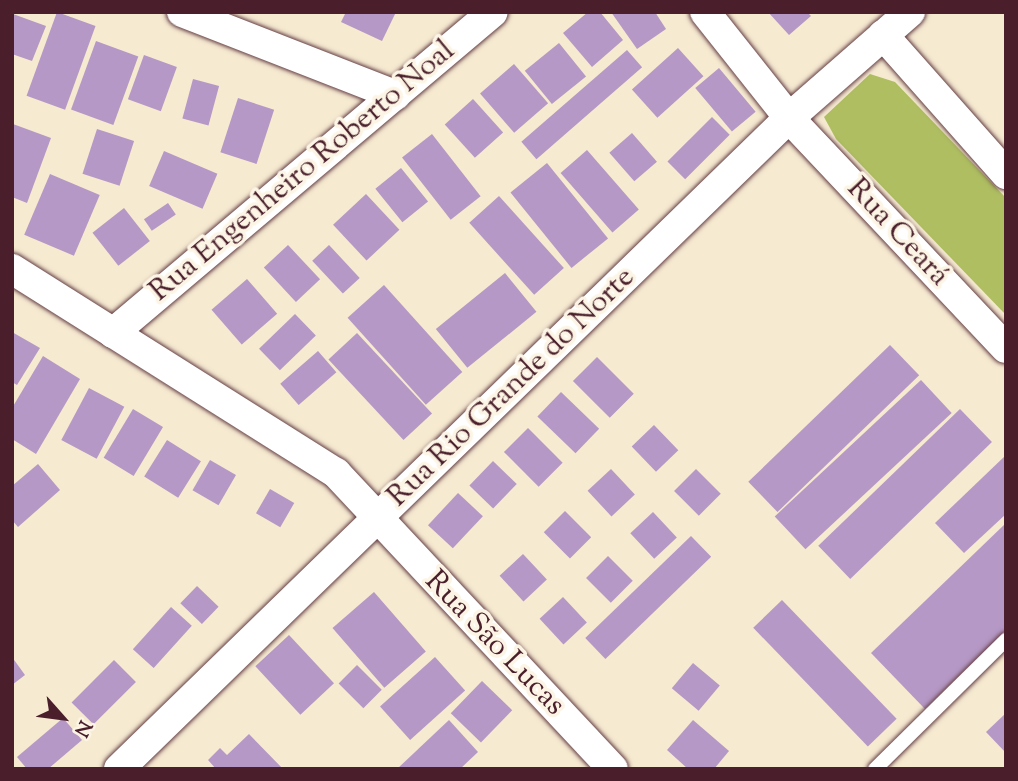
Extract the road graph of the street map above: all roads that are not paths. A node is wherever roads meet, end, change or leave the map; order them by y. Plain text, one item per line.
1 (182, 12) edge
2 (493, 12) edge
3 (705, 12) edge
4 (910, 12) edge
5 (883, 35) junction
6 (395, 94) junction
7 (789, 118) junction
8 (1006, 174) edge
9 (12, 269) edge
10 (113, 333) junction
11 (1006, 348) edge
12 (376, 520) junction
13 (1006, 640) edge
14 (120, 769) edge
15 (613, 769) edge
16 (875, 769) edge

1 - 6 street
2 - 6 street, Rua Engenheiro Roberto Noal
3 - 7 street, Rua Ceará
4 - 5 street, Rua Rio Grande do Norte
5 - 7 street, Rua Rio Grande do Norte
5 - 8 street
6 - 10 street, Rua Engenheiro Roberto Noal
7 - 11 street, Rua Ceará
7 - 12 street, Rua Rio Grande do Norte
9 - 10 street, Rua São Lucas
10 - 12 street, Rua São Lucas
12 - 14 street, Rua Rio Grande do Norte
12 - 15 street, Rua São Lucas
13 - 16 lane

